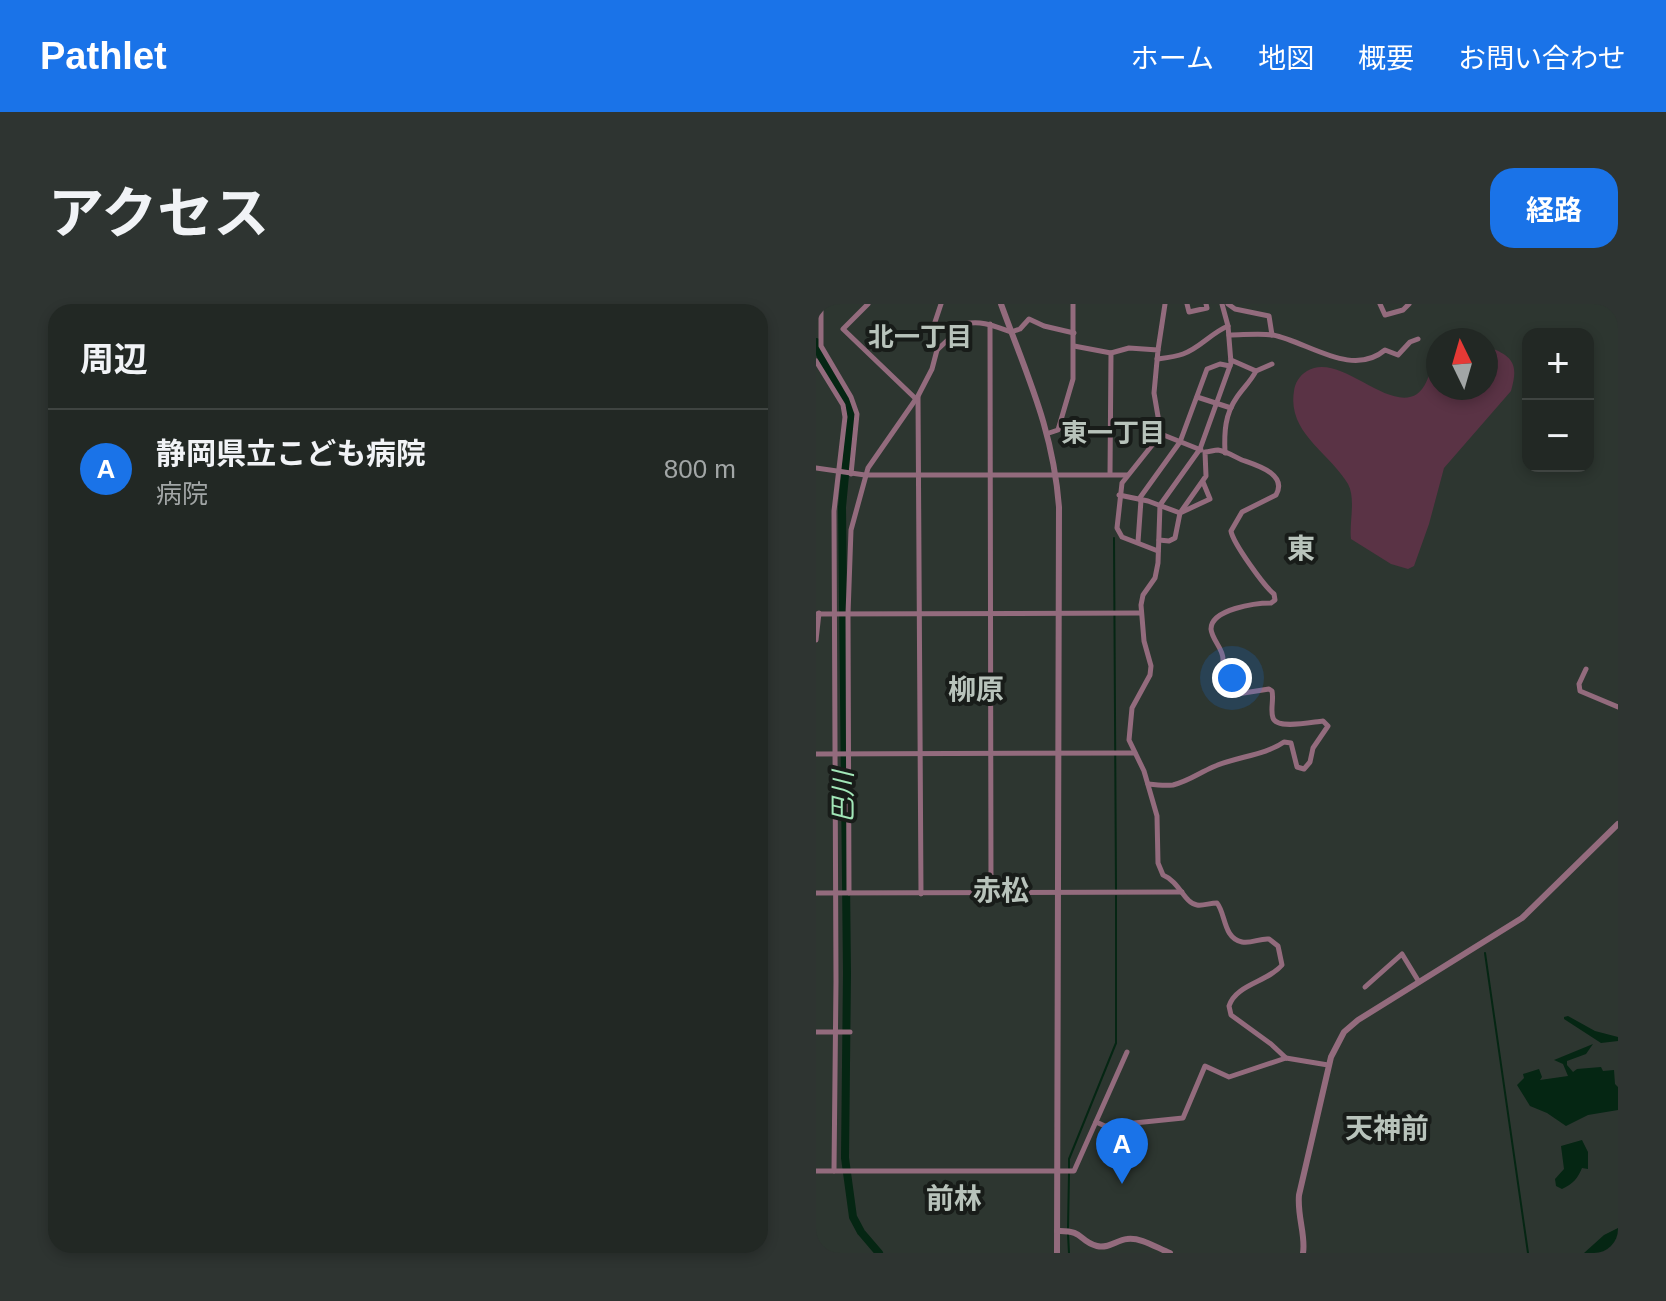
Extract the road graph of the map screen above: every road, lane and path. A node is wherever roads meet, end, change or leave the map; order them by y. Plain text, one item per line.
1 (821, 304) edge
2 (868, 304) edge
3 (941, 304) edge
4 (1001, 304) edge
5 (1073, 304) edge
6 (1165, 304) edge
7 (1187, 304) edge
8 (1206, 304) edge
9 (1222, 304) edge
10 (1228, 304) edge
11 (1380, 304) edge
12 (1409, 304) edge
13 (990, 324) junction
14 (1228, 326) junction
15 (1011, 332) junction
16 (1074, 333) junction
17 (1229, 335) junction
18 (1272, 335) junction
19 (1418, 339) dead end
20 (1074, 346) junction
21 (937, 350) junction
22 (1158, 350) junction
23 (1111, 353) junction
24 (1157, 359) junction
25 (816, 361) edge
26 (1230, 363) junction
27 (1272, 364) dead end
28 (1256, 371) junction
29 (917, 397) junction
30 (1197, 397) junction
31 (1216, 403) junction
32 (1231, 408) junction
33 (1049, 433) junction
34 (1161, 434) junction
35 (1180, 442) junction
36 (1202, 451) junction
37 (1225, 453) junction
38 (816, 468) edge
39 (838, 471) junction
40 (851, 474) junction
41 (990, 474) junction
42 (1110, 474) junction
43 (865, 475) junction
44 (919, 475) junction
45 (1057, 475) junction
46 (1127, 475) junction
47 (1203, 482) junction
48 (1119, 495) junction
49 (1140, 499) junction
50 (1160, 505) junction
51 (1180, 513) junction
52 (1159, 540) junction
53 (1138, 542) junction
54 (1158, 551) junction
55 (990, 613) junction
56 (1059, 613) junction
57 (1141, 613) junction
58 (817, 614) edge
59 (834, 614) junction
60 (848, 614) junction
61 (919, 614) junction
62 (816, 640) edge
63 (1586, 669) dead end
64 (1618, 707) edge
65 (990, 753) junction
66 (1060, 753) junction
67 (1135, 753) junction
68 (816, 754) edge
69 (835, 754) junction
70 (849, 754) junction
71 (920, 754) junction
72 (1148, 784) junction
73 (1618, 824) edge
74 (1182, 892) junction
75 (816, 893) edge
76 (849, 893) junction
77 (834, 894) junction
78 (921, 894) junction
79 (991, 894) junction
80 (1060, 894) junction
81 (1419, 982) junction
82 (1365, 987) dead end
83 (816, 1032) edge
84 (835, 1032) junction
85 (850, 1032) dead end
86 (1127, 1052) dead end
87 (1286, 1058) junction
88 (1328, 1065) junction
89 (1096, 1122) junction
90 (816, 1171) edge
91 (834, 1171) junction
92 (1060, 1172) junction
93 (1060, 1231) junction
94 (1105, 1250) edge
95 (1057, 1253) edge
96 (1170, 1253) edge
97 (1303, 1253) edge

1 - 40 street
2 - 29 street
3 - 21 street
4 - 15 street
5 - 16 street
6 - 22 street
7 - 8 street
9 - 14 street
10 - 18 street
11 - 12 street
13 - 15 street
13 - 21 street
13 - 41 street
14 - 17 street
14 - 24 street
15 - 16 street
15 - 33 street
16 - 20 street
17 - 18 street
17 - 26 street
18 - 19 street
20 - 23 street
20 - 33 street
21 - 29 street
22 - 23 street
22 - 24 street
23 - 42 street
24 - 34 street
25 - 39 street
26 - 28 street
26 - 30 street
26 - 31 street
27 - 28 street
28 - 32 street
29 - 43 street
29 - 44 street
30 - 31 street
30 - 35 street
31 - 32 street
31 - 36 street
32 - 37 street
33 - 45 street
34 - 35 street
34 - 46 street
35 - 36 street
35 - 49 street
36 - 37 street
36 - 47 street
36 - 50 street
37 - 72 street
38 - 39 street
39 - 40 street
39 - 59 street
40 - 43 street
41 - 44 street
41 - 45 street
41 - 55 street
42 - 45 street
42 - 46 street
43 - 44 street
43 - 60 street
44 - 61 street
45 - 56 street
46 - 48 street
47 - 51 street
47 - 51 street
48 - 49 street
48 - 53 street
49 - 50 street
49 - 53 street
50 - 51 street
50 - 52 street
51 - 52 street
52 - 54 street
53 - 54 street
54 - 57 street
55 - 56 street
55 - 61 street
55 - 65 street
56 - 57 street
56 - 66 street
57 - 67 street
58 - 59 street
58 - 62 street
59 - 60 street
59 - 69 street
60 - 61 street
60 - 70 street
61 - 71 street
63 - 64 street
65 - 66 street
65 - 71 street
65 - 79 street
66 - 67 street
66 - 80 street
67 - 72 street
68 - 69 street
69 - 70 street
69 - 77 street
70 - 71 street
70 - 76 street
71 - 78 street
72 - 74 street
73 - 81 street
74 - 80 street
74 - 87 street
75 - 77 street
76 - 77 street
76 - 78 street
77 - 84 street
78 - 79 street
79 - 80 street
80 - 92 street
81 - 82 street
81 - 88 street
83 - 84 street
84 - 85 street
84 - 91 street
86 - 89 street
87 - 88 street
87 - 89 street
88 - 97 street
89 - 92 street
90 - 91 street
91 - 92 street
92 - 93 street
93 - 94 street
93 - 95 street
94 - 96 street

